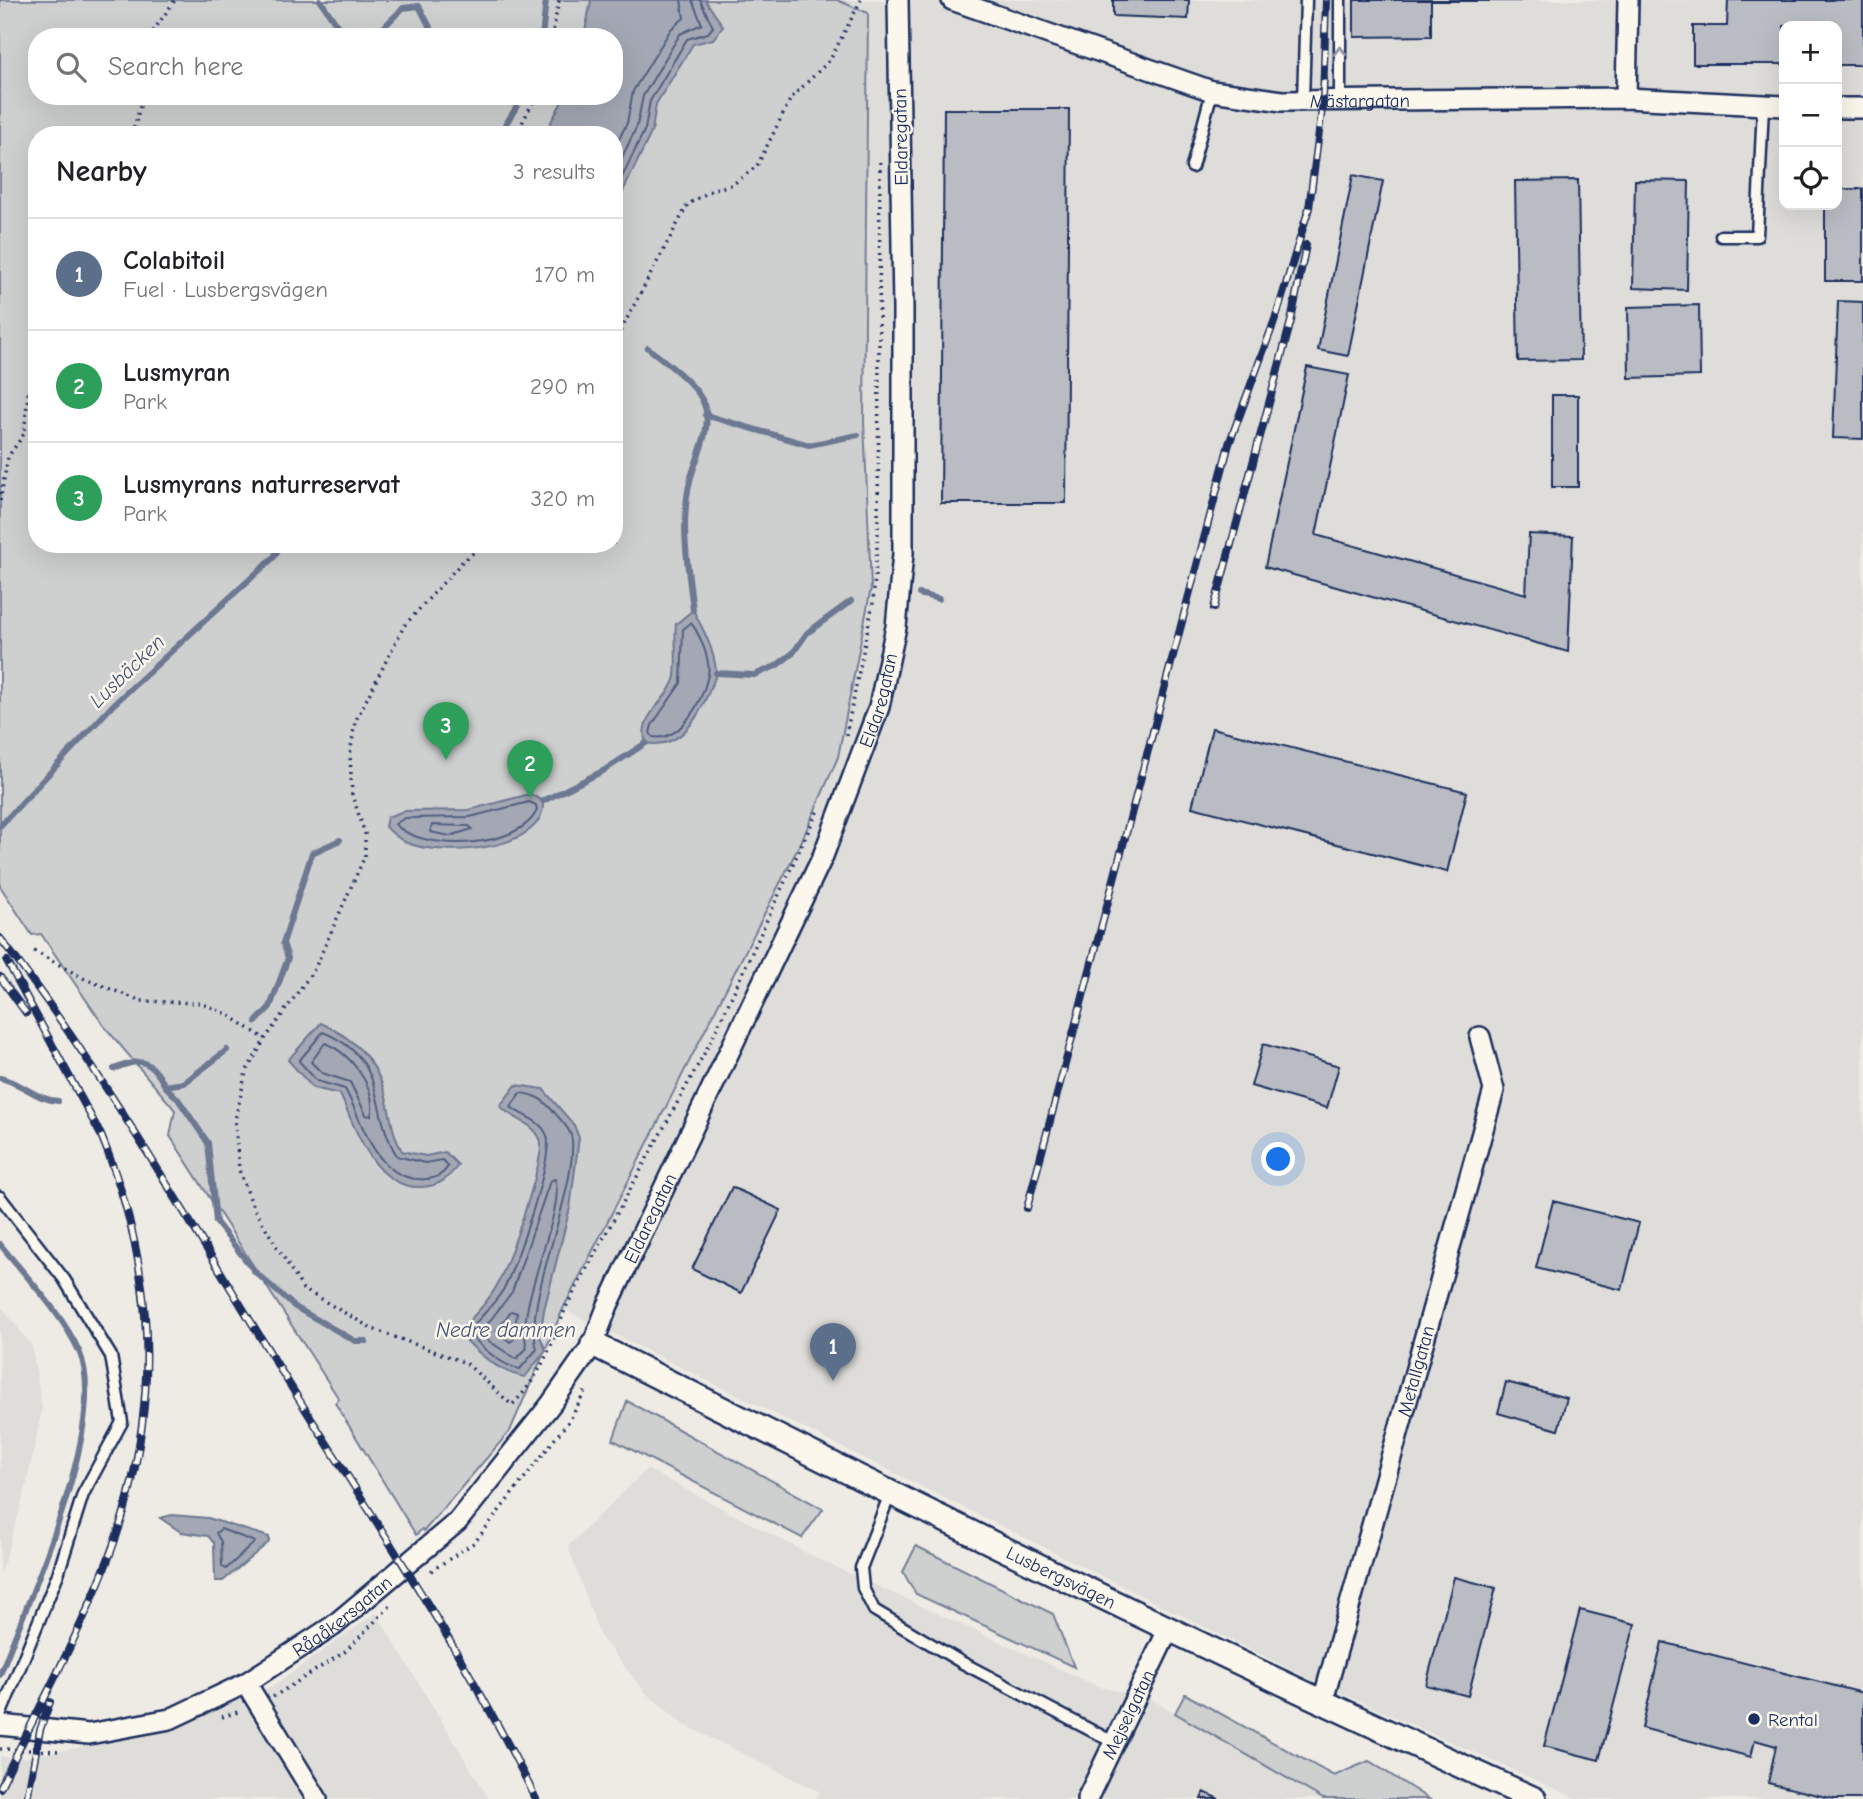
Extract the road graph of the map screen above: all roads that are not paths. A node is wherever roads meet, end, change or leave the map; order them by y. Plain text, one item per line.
1 (898, 0) edge
2 (952, 0) edge
3 (1306, 0) edge
4 (1340, 0) edge
5 (1628, 0) edge
6 (1212, 91) junction
7 (1626, 98) junction
8 (1303, 101) junction
9 (1340, 102) junction
10 (1763, 106) junction
11 (1779, 106) edge
12 (1842, 108) edge
13 (1863, 108) edge
14 (1192, 167) dead end
15 (1721, 236) dead end
16 (1480, 1037) dead end
17 (0, 1197) edge
18 (593, 1344) junction
19 (890, 1493) junction
20 (1169, 1628) junction
21 (246, 1683) junction
22 (1322, 1704) junction
23 (0, 1716) edge
24 (0, 1725) edge
25 (1113, 1742) junction
26 (317, 1799) edge
27 (1087, 1799) edge
28 (1534, 1799) edge

1 - 18 street, Eldaregatan
2 - 6 street, Mästargatan
3 - 8 lane
9 -> 4 lane
5 - 7 street
6 - 8 street, Mästargatan
6 - 14 lane
7 - 9 street, Mästargatan
7 - 10 street, Mästargatan
8 - 9 street, Mästargatan
10 - 11 street, Mästargatan
10 - 15 lane
12 - 13 street
16 - 22 street, Metallgatan
17 - 23 lane
18 - 19 street, Lusbergsvägen
18 - 21 street, Rågåkersgatan
19 - 20 street, Lusbergsvägen
19 - 25 lane
20 - 22 street, Lusbergsvägen
20 - 25 street, Mejselgatan
21 - 24 street, Rågåkersgatan
21 - 26 street
22 - 28 street, Lusbergsvägen
25 - 27 street, Mejselgatan

